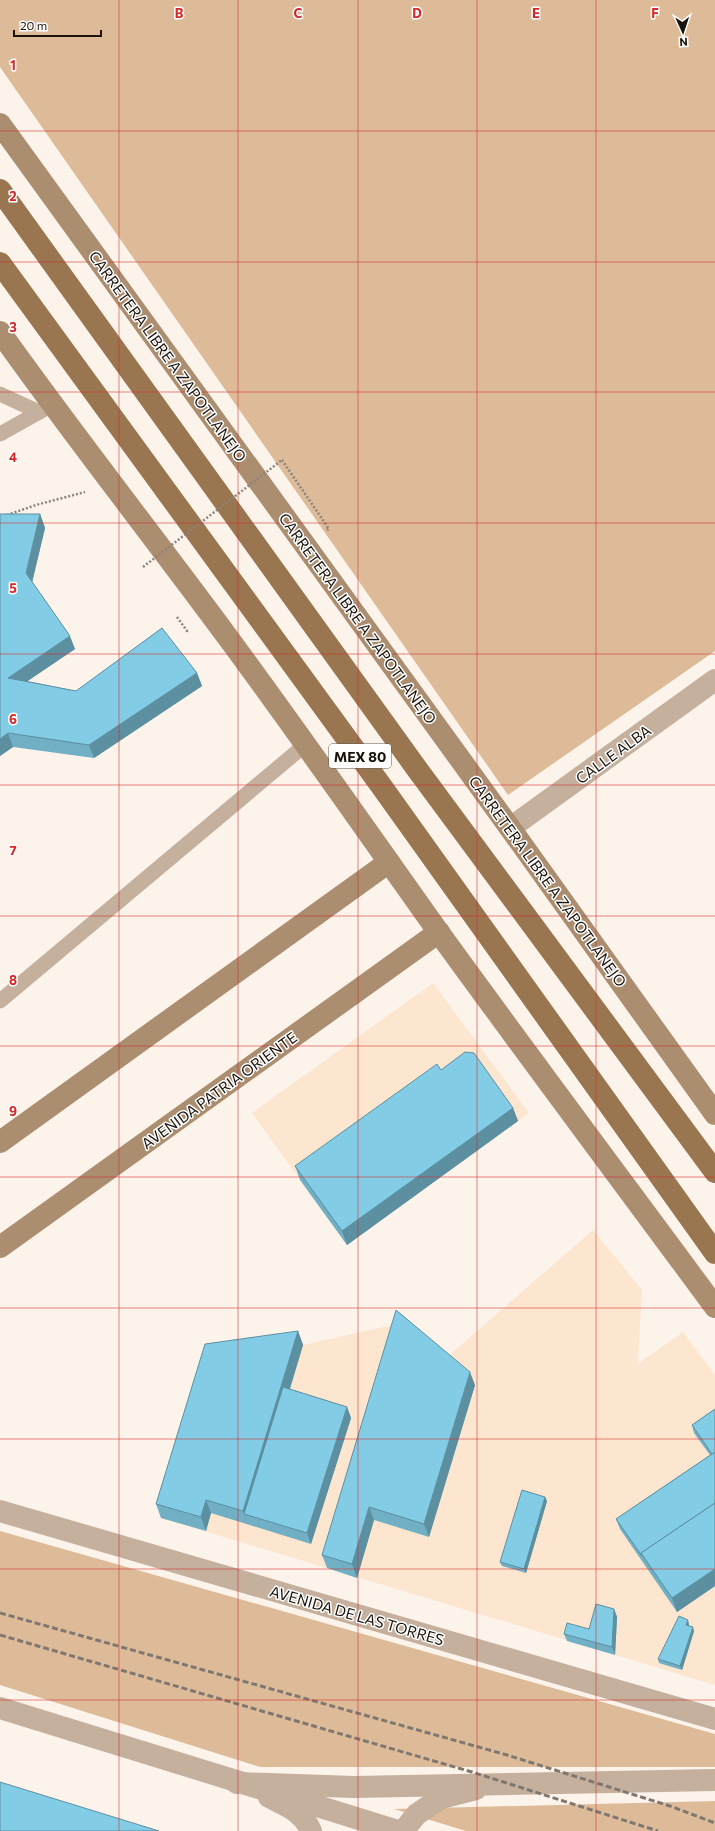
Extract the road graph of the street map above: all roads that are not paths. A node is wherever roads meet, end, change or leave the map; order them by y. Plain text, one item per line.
1 (0, 124) edge
2 (0, 190) edge
3 (0, 263) edge
4 (0, 332) edge
5 (0, 394) edge
6 (46, 409) junction
7 (0, 434) edge
8 (715, 680) edge
9 (305, 745) junction
10 (510, 828) junction
11 (389, 862) junction
12 (439, 932) junction
13 (0, 1001) edge
14 (715, 1114) edge
15 (0, 1142) edge
16 (715, 1172) edge
17 (0, 1247) edge
18 (715, 1253) edge
19 (715, 1307) edge
20 (0, 1512) edge
21 (0, 1708) edge
22 (715, 1719) edge
23 (715, 1780) edge
24 (237, 1782) junction
25 (494, 1784) junction
26 (311, 1831) edge
27 (398, 1831) edge
28 (403, 1831) edge

1 - 10 main road, CARRETERA LIBRE A ZAPOTLANEJO
2 - 16 main road, MEX 80
3 - 18 main road, MEX 80
4 - 6 main road
5 - 6 lane
6 - 7 lane
6 - 9 main road
8 - 10 street, CALLE ALBA
9 - 11 main road
9 - 13 lane
10 - 14 main road, CARRETERA LIBRE A ZAPOTLANEJO
11 - 12 main road
11 - 15 main road
12 - 17 main road, AVENIDA PATRIA ORIENTE
12 - 19 main road
20 - 22 street, AVENIDA DE LAS TORRES
21 - 24 street
23 - 25 street
24 - 25 street
24 - 26 street
24 - 27 street
25 - 28 street

